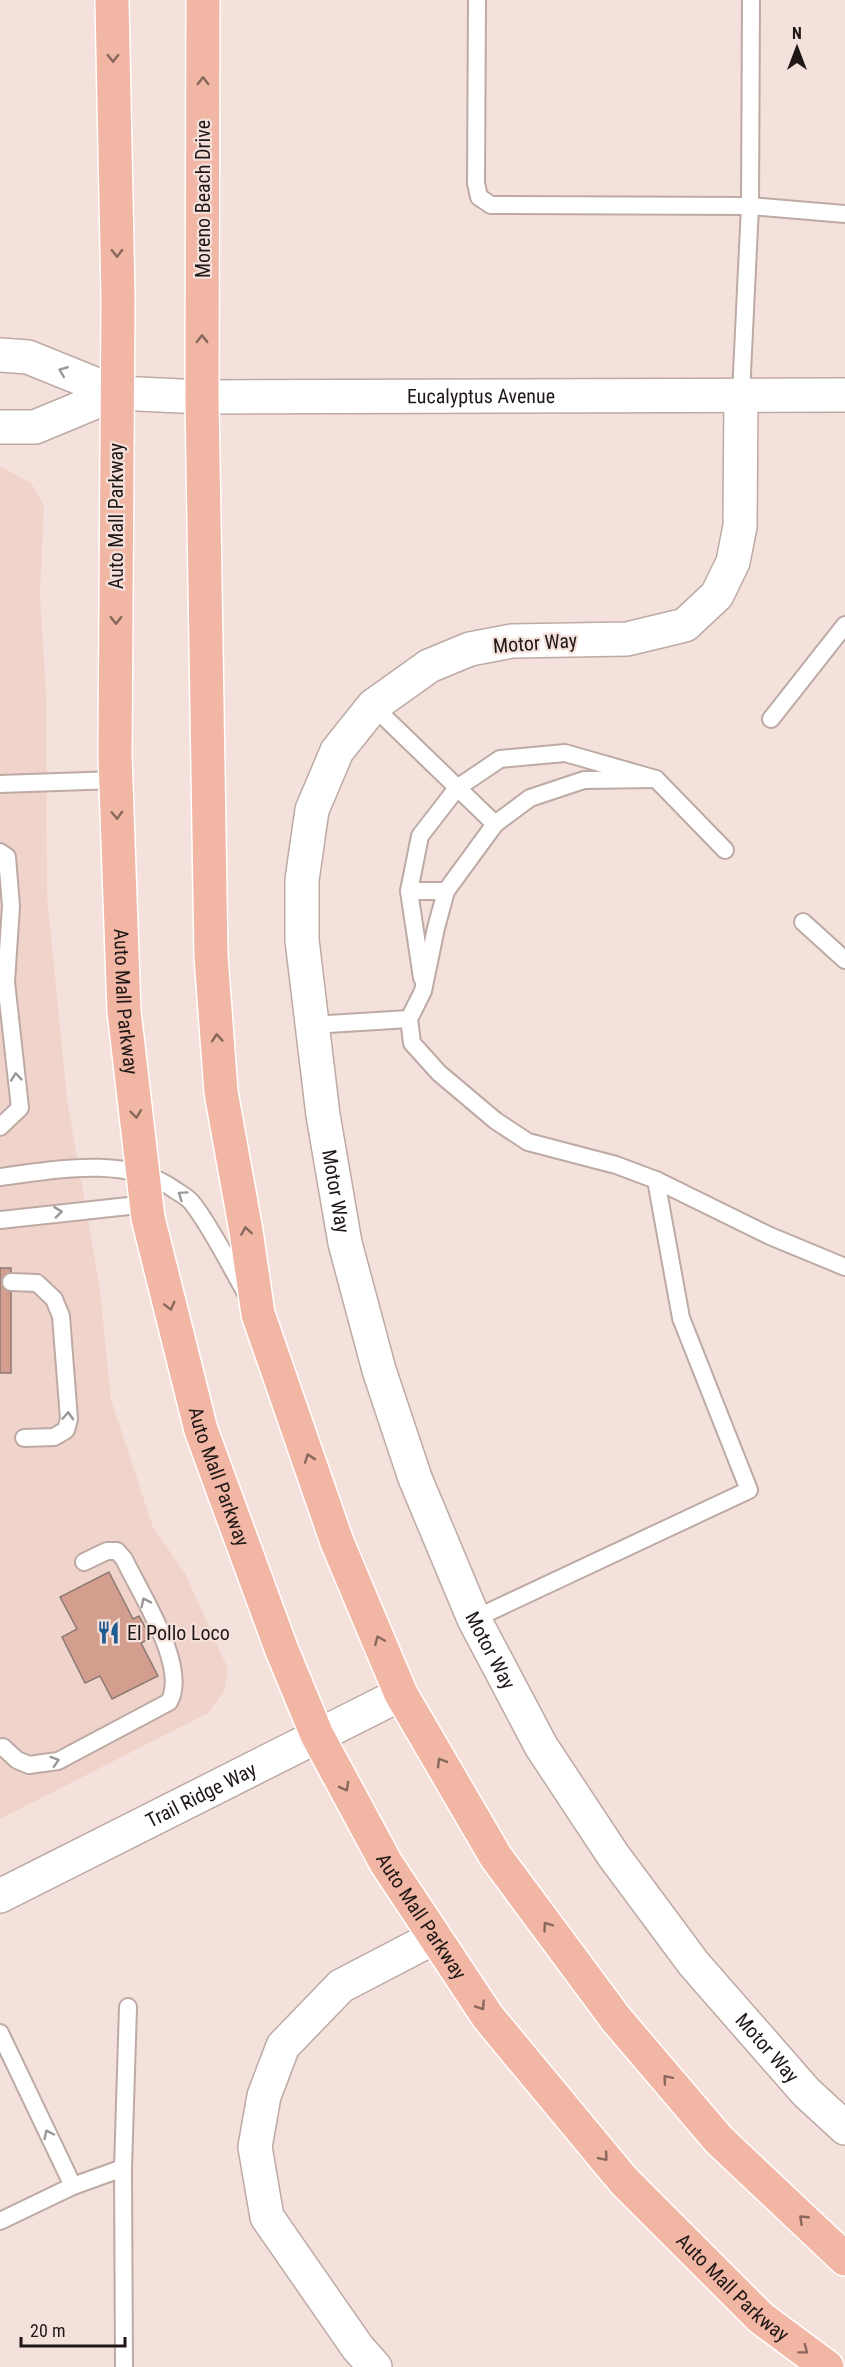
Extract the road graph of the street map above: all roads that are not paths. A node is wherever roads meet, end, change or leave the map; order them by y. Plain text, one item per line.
1 (112, 0) edge
2 (203, 0) edge
3 (477, 0) edge
4 (751, 0) edge
5 (750, 206) junction
6 (845, 214) edge
7 (0, 355) edge
8 (117, 393) junction
9 (741, 394) junction
10 (845, 395) edge
11 (202, 397) junction
12 (0, 428) edge
13 (845, 625) edge
14 (373, 706) junction
15 (771, 719) dead end
16 (566, 753) junction
17 (116, 780) junction
18 (584, 780) junction
19 (656, 780) junction
20 (0, 784) edge
21 (457, 788) junction
22 (495, 824) junction
23 (725, 850) dead end
24 (0, 852) edge
25 (409, 891) junction
26 (446, 891) junction
27 (803, 922) dead end
28 (845, 960) edge
29 (3, 982) edge
30 (423, 991) junction
31 (409, 1019) junction
32 (312, 1024) junction
33 (0, 1127) edge
34 (0, 1177) edge
35 (656, 1180) junction
36 (145, 1190) junction
37 (0, 1220) edge
38 (845, 1267) edge
39 (11, 1282) dead end
40 (258, 1314) junction
41 (24, 1438) dead end
42 (84, 1562) dead end
43 (474, 1619) junction
44 (401, 1694) junction
45 (317, 1736) junction
46 (3, 1747) dead end
47 (0, 1896) edge
48 (435, 1937) junction
49 (128, 2007) dead end
50 (0, 2033) edge
51 (845, 2128) edge
52 (123, 2168) junction
53 (73, 2186) junction
54 (0, 2221) edge
55 (845, 2259) edge
56 (124, 2367) edge
57 (375, 2367) edge
58 (826, 2367) edge

1 -> 8 main road
11 -> 2 main road, Moreno Beach Drive
3 - 5 lane
4 - 5 lane
5 - 6 lane
5 - 9 lane
8 -> 7 street, Eucalyptus Avenue
8 - 11 street, Eucalyptus Avenue
8 - 12 street, Eucalyptus Avenue
8 -> 17 main road, Auto Mall Parkway
9 - 10 street, Eucalyptus Avenue
9 - 11 street, Eucalyptus Avenue
9 - 14 street, Motor Way
40 -> 11 main road
13 - 15 lane
14 - 21 lane
14 - 32 street, Motor Way
16 - 18 lane
16 - 19 lane
16 - 21 lane
17 - 20 lane
17 -> 36 main road, Auto Mall Parkway
18 - 19 lane
18 - 22 lane
19 - 23 lane
21 - 22 lane
21 - 25 lane
22 - 26 lane
24 - 29 lane
25 - 26 lane
25 - 30 lane
26 - 30 lane
27 - 28 lane
33 -> 29 lane
30 - 31 lane
31 - 32 lane
31 - 35 lane
32 - 43 street, Motor Way
34 - 36 lane
35 - 38 lane
35 - 43 lane
37 -> 36 lane
40 -> 36 lane
36 -> 45 main road, Auto Mall Parkway
41 -> 39 lane
44 -> 40 main road
46 -> 42 lane
43 - 51 street, Motor Way
44 - 45 street, Trail Ridge Way
55 -> 44 main road
45 - 47 street, Trail Ridge Way
45 -> 48 main road, Auto Mall Parkway
48 - 57 street
48 -> 58 main road, Auto Mall Parkway
49 - 52 lane
53 -> 50 lane
52 - 53 lane
52 - 56 lane
53 - 54 lane

